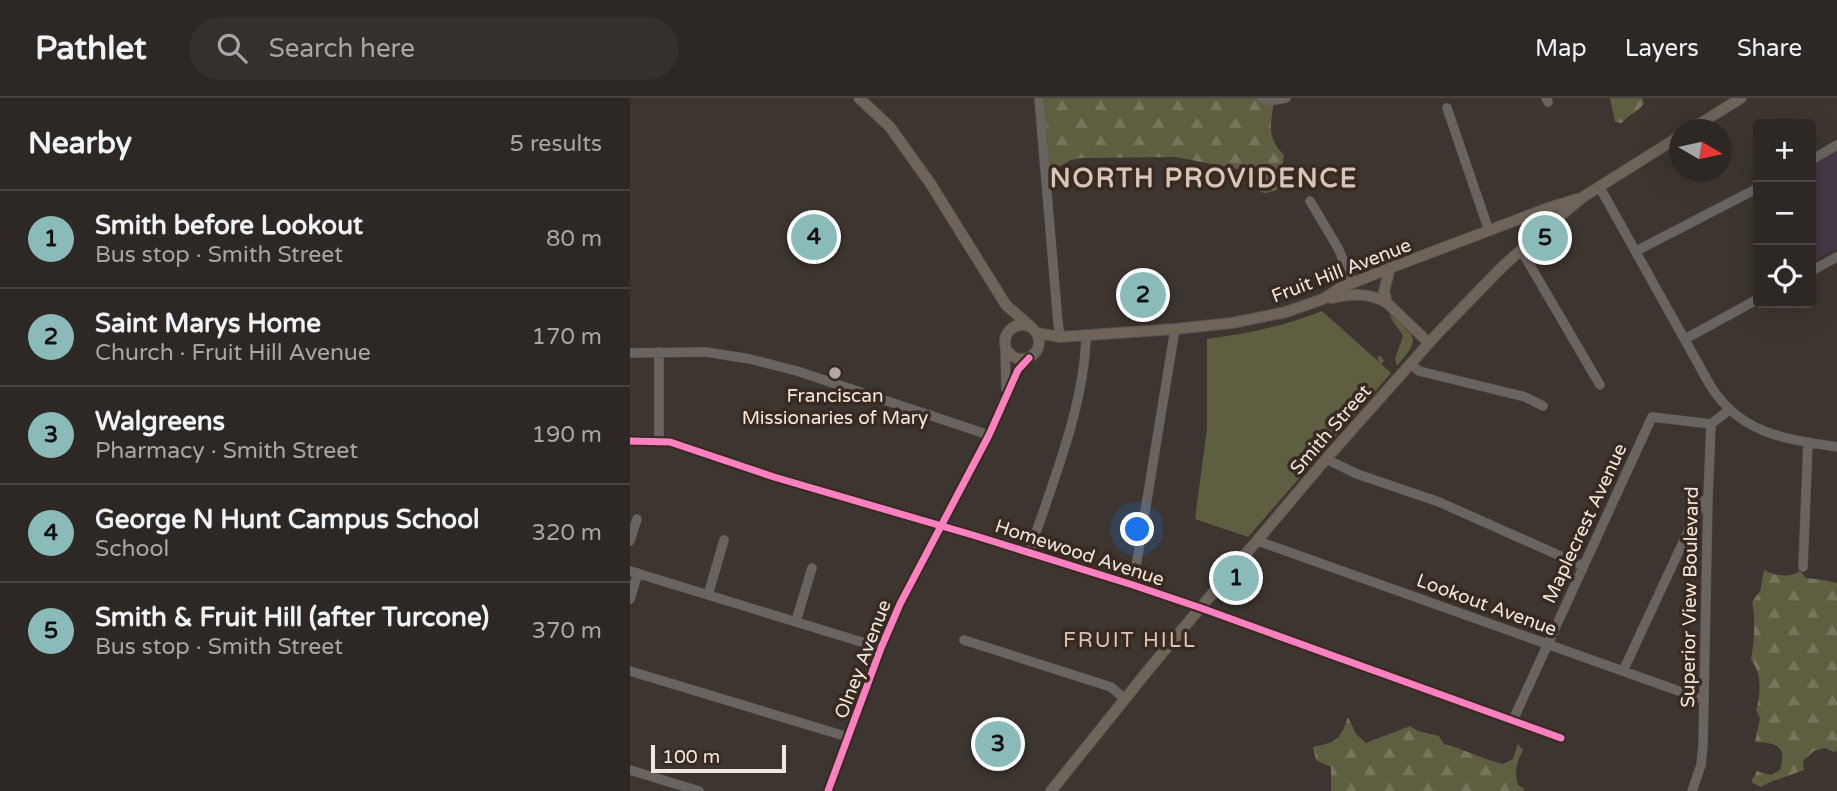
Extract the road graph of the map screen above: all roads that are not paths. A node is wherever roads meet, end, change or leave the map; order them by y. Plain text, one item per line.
1 (859, 98) edge
2 (1039, 98) edge
3 (1286, 98) edge
4 (1741, 98) edge
5 (1266, 100) edge
6 (1447, 108) dead end
7 (1708, 119) edge
8 (1669, 142) edge
9 (1837, 145) edge
10 (1816, 157) edge
11 (1599, 186) junction
12 (1753, 191) edge
13 (1583, 197) junction
14 (1310, 201) dead end
15 (1489, 231) junction
16 (1521, 250) junction
17 (1636, 251) junction
18 (1837, 257) edge
19 (1390, 268) junction
20 (1816, 268) edge
21 (1353, 283) junction
22 (1323, 299) junction
23 (1753, 302) edge
24 (1387, 303) junction
25 (1006, 305) junction
26 (1033, 329) junction
27 (1175, 329) junction
28 (1008, 332) junction
29 (1086, 335) junction
30 (1060, 337) junction
31 (1685, 339) junction
32 (1429, 343) junction
33 (1005, 344) junction
34 (1038, 347) junction
35 (630, 352) edge
36 (659, 352) junction
37 (1029, 358) junction
38 (1410, 364) junction
39 (1600, 386) dead end
40 (1006, 394) junction
41 (1543, 406) dead end
42 (1729, 410) junction
43 (1711, 424) junction
44 (989, 435) junction
45 (630, 440) edge
46 (659, 440) junction
47 (1808, 442) junction
48 (1837, 447) edge
49 (1326, 459) junction
50 (1708, 497) junction
51 (637, 519) dead end
52 (940, 526) junction
53 (724, 540) dead end
54 (630, 541) edge
55 (1258, 541) junction
56 (1029, 553) junction
57 (1583, 566) junction
58 (1803, 567) dead end
59 (812, 568) dead end
60 (634, 572) edge
61 (1133, 585) junction
62 (708, 595) junction
63 (630, 599) edge
64 (1201, 608) junction
65 (796, 621) junction
66 (964, 640) dead end
67 (1548, 644) junction
68 (881, 648) junction
69 (630, 671) edge
70 (1623, 671) junction
71 (1125, 699) junction
72 (1704, 700) junction
73 (1513, 720) junction
74 (848, 737) junction
75 (1562, 738) dead end
76 (630, 770) edge
77 (699, 791) edge
78 (828, 791) edge
79 (1051, 791) edge
80 (1692, 791) edge

1 - 25 main road
2 - 30 street
3 - 5 street
4 - 7 main road
6 - 15 street
8 - 11 main road, Smith Street
9 - 10 street
11 - 13 main road, Smith Street
11 - 17 street
12 - 17 street
13 - 15 main road, Fruit Hill Avenue
13 - 16 main road, Smith Street
14 - 21 street
15 - 19 main road, Fruit Hill Avenue
16 - 32 main road, Smith Street
16 - 39 street
17 - 31 street
18 - 20 street
19 - 21 main road, Fruit Hill Avenue
19 - 24 main road
21 - 22 main road, Fruit Hill Avenue
22 - 24 main road
22 - 27 main road, Fruit Hill Avenue
23 - 31 street
24 - 32 main road
25 - 26 main road
25 - 28 main road
26 - 28 main road
26 - 30 main road, Fruit Hill Avenue
26 - 34 main road
27 - 29 main road, Fruit Hill Avenue
27 - 61 street
28 - 33 main road
29 - 30 main road, Fruit Hill Avenue
29 - 56 street
30 - 34 main road, Fruit Hill Avenue
31 - 42 street
32 - 38 main road, Smith Street
33 - 37 main road
33 - 40 street, Olney Avenue
34 - 37 main road
35 - 36 street
36 - 44 street
36 - 46 street
37 - 40 street, Olney Avenue
38 - 41 street
38 - 49 main road, Smith Street
40 - 44 street, Olney Avenue
42 - 43 street
42 - 47 street
43 - 50 street, Superior View Boulevard
43 - 57 street, Maplecrest Avenue
44 - 52 street, Olney Avenue
45 - 46 street, Homewood Avenue
46 - 52 street, Homewood Avenue
47 - 48 street
47 - 58 street
49 - 55 main road, Smith Street
49 - 57 street
50 - 70 street
50 - 72 street, Superior View Boulevard
51 - 54 street
52 - 56 street, Homewood Avenue
52 - 68 street, Olney Avenue
53 - 62 street
55 - 64 main road, Smith Street
55 - 67 street, Lookout Avenue
56 - 61 street, Homewood Avenue
57 - 67 street, Maplecrest Avenue
59 - 65 street
60 - 62 street
60 - 63 street
61 - 64 street, Homewood Avenue
62 - 65 street
64 - 71 main road, Smith Street
64 - 73 street, Homewood Avenue
65 - 68 street
66 - 71 street
67 - 70 street, Lookout Avenue
67 - 73 street, Maplecrest Avenue
68 - 74 street, Olney Avenue
69 - 74 street
70 - 72 street, Lookout Avenue
71 - 79 main road, Smith Street
72 - 80 street, Superior View Boulevard
73 - 75 street, Homewood Avenue
74 - 78 street, Olney Avenue
76 - 77 street

